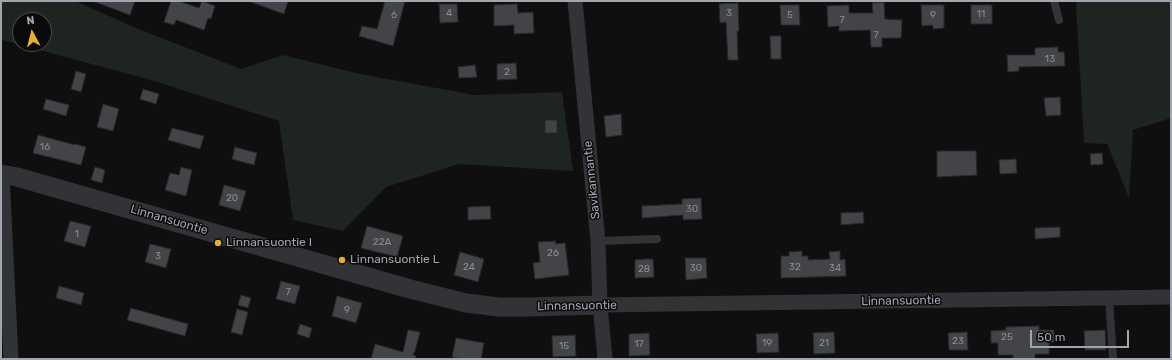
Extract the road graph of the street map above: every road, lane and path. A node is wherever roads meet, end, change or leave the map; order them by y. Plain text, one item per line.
1 (575, 1) edge
2 (1054, 1) edge
3 (1059, 20) dead end
4 (1, 174) edge
5 (657, 239) dead end
6 (598, 241) junction
7 (1171, 297) edge
8 (1109, 298) junction
9 (600, 305) junction
10 (11, 359) edge
11 (605, 359) edge
12 (1113, 359) edge

1 - 6 street, Savikannantie
2 - 3 lane
4 - 9 street, Linnansuontie
4 - 10 street
5 - 6 lane
6 - 9 street, Savikannantie
7 - 8 street, Linnansuontie
8 - 9 street, Linnansuontie
8 - 12 lane
9 - 11 street, Savikannantie

